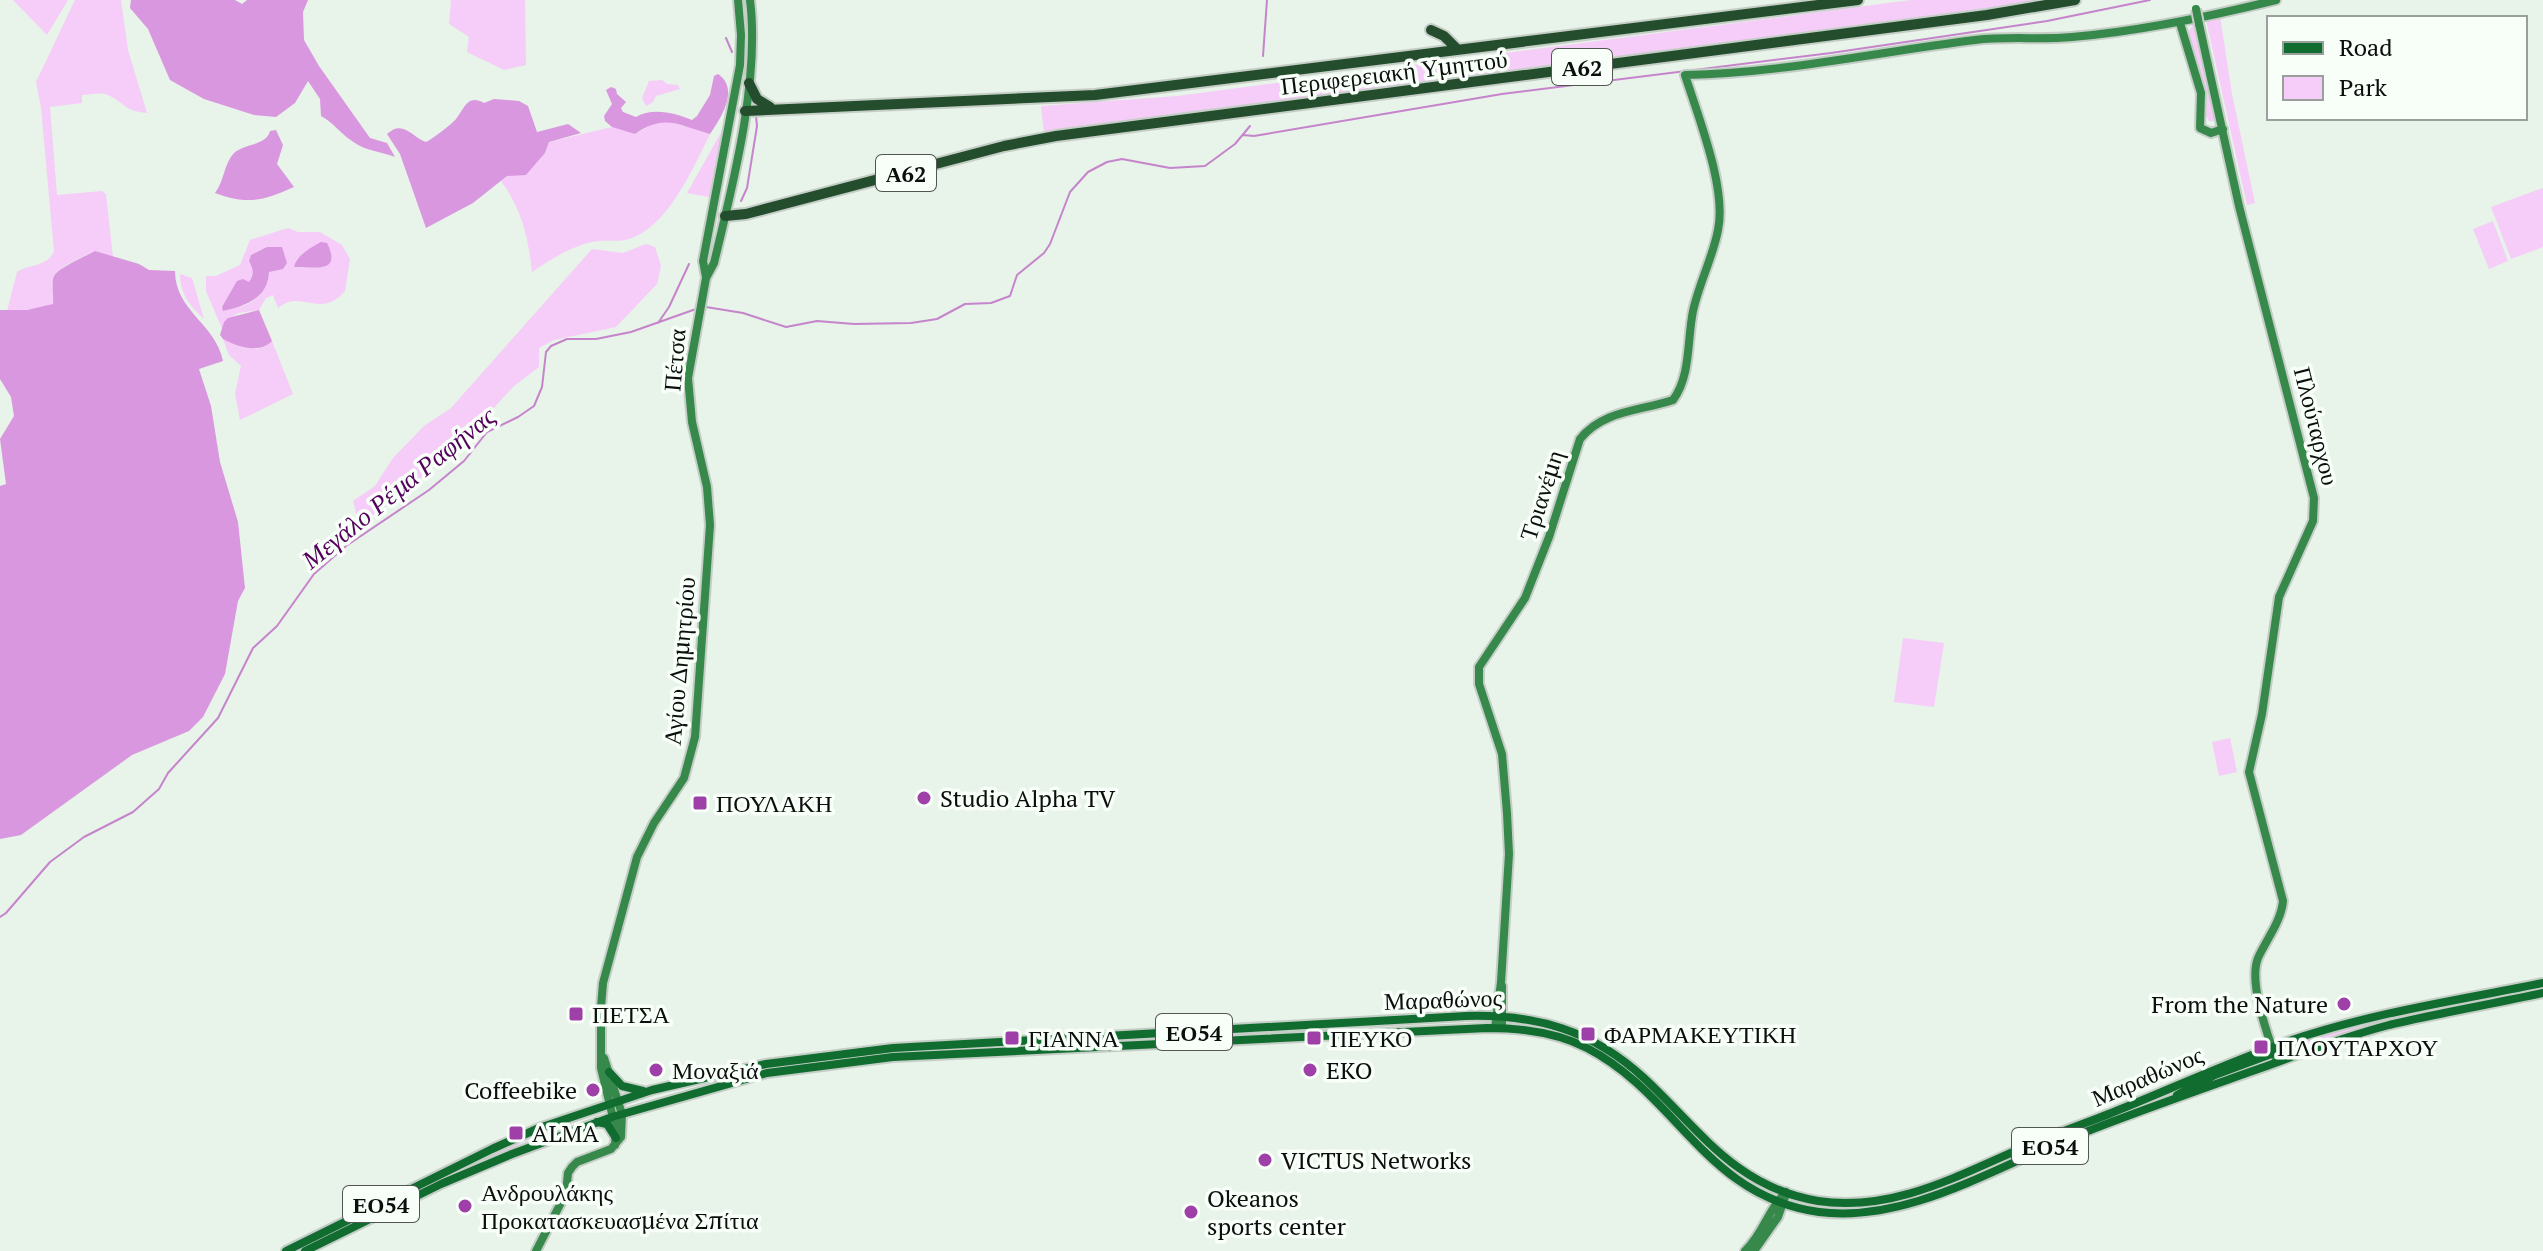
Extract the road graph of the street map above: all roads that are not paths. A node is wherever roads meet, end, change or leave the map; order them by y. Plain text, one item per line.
1 (738, 0) edge
2 (750, 0) edge
3 (1858, 0) edge
4 (2075, 0) edge
5 (2276, 0) edge
6 (2195, 4) edge
7 (2180, 23) junction
8 (1431, 30) dead end
9 (1458, 50) junction
10 (749, 83) junction
11 (776, 109) junction
12 (745, 111) junction
13 (730, 117) junction
14 (2223, 129) junction
15 (712, 213) junction
16 (725, 216) junction
17 (706, 278) junction
18 (698, 446) joint
19 (2543, 983) edge
20 (2543, 993) edge
21 (1499, 1016) junction
22 (1498, 1028) junction
23 (2275, 1052) junction
24 (602, 1053) junction
25 (609, 1072) junction
26 (652, 1090) junction
27 (613, 1102) junction
28 (617, 1116) junction
29 (596, 1122) junction
30 (616, 1141) junction
31 (1786, 1192) junction
32 (1780, 1202) junction
33 (286, 1251) edge
34 (305, 1251) edge
35 (536, 1251) edge
36 (1745, 1251) edge
37 (1754, 1251) edge

1 - 13 street
2 - 10 street
3 - 9 highway, Περιφερειακή Υμηττού / Α62
4 - 16 highway, Περιφερειακή Υμηττού / Α62
5 - 7 street
6 - 14 street, Πλούταρχου, bridge
7 - 14 street
7 - 21 street, Τριανέμη
8 - 9 highway
9 - 11 highway, Περιφερειακή Υμηττού / Α62
10 - 11 highway
10 - 12 street
11 - 12 highway, Περιφερειακή Υμηττού
12 - 13 street
12 - 16 street, Πέτσα
13 - 15 street, Πέτσα
14 - 23 street, Πλούταρχου
15 - 16 street
15 - 17 street, Πέτσα
16 - 17 street, Πέτσα
17 - 18 street, Πέτσα
18 - 24 street, Αγίου Δημητρίου
19 - 23 main road, Μαραθώνος / ΕΟ54
20 - 23 main road, Μαραθώνος / ΕΟ54
21 - 22 street, Τριανέμη
21 - 26 main road, Μαραθώνος / ΕΟ54
21 - 31 main road, Μαραθώνος / ΕΟ54
22 - 28 main road, Μαραθώνος / ΕΟ54
22 - 32 main road, Μαραθώνος / ΕΟ54
23 - 31 main road, Μαραθώνος / ΕΟ54
23 - 32 main road, Μαραθώνος / ΕΟ54
24 - 25 street
24 - 27 street
25 - 26 main road
25 - 27 street
26 - 27 main road, Μαραθώνος / ΕΟ54
27 - 28 street
27 - 33 main road, Μαραθώνος / ΕΟ54
28 - 29 main road, Μαραθώνος / ΕΟ54
28 - 30 street
29 - 30 main road
29 - 34 main road, Μαραθώνος / ΕΟ54
30 - 35 street
31 - 32 street
32 - 36 street
32 - 37 street

